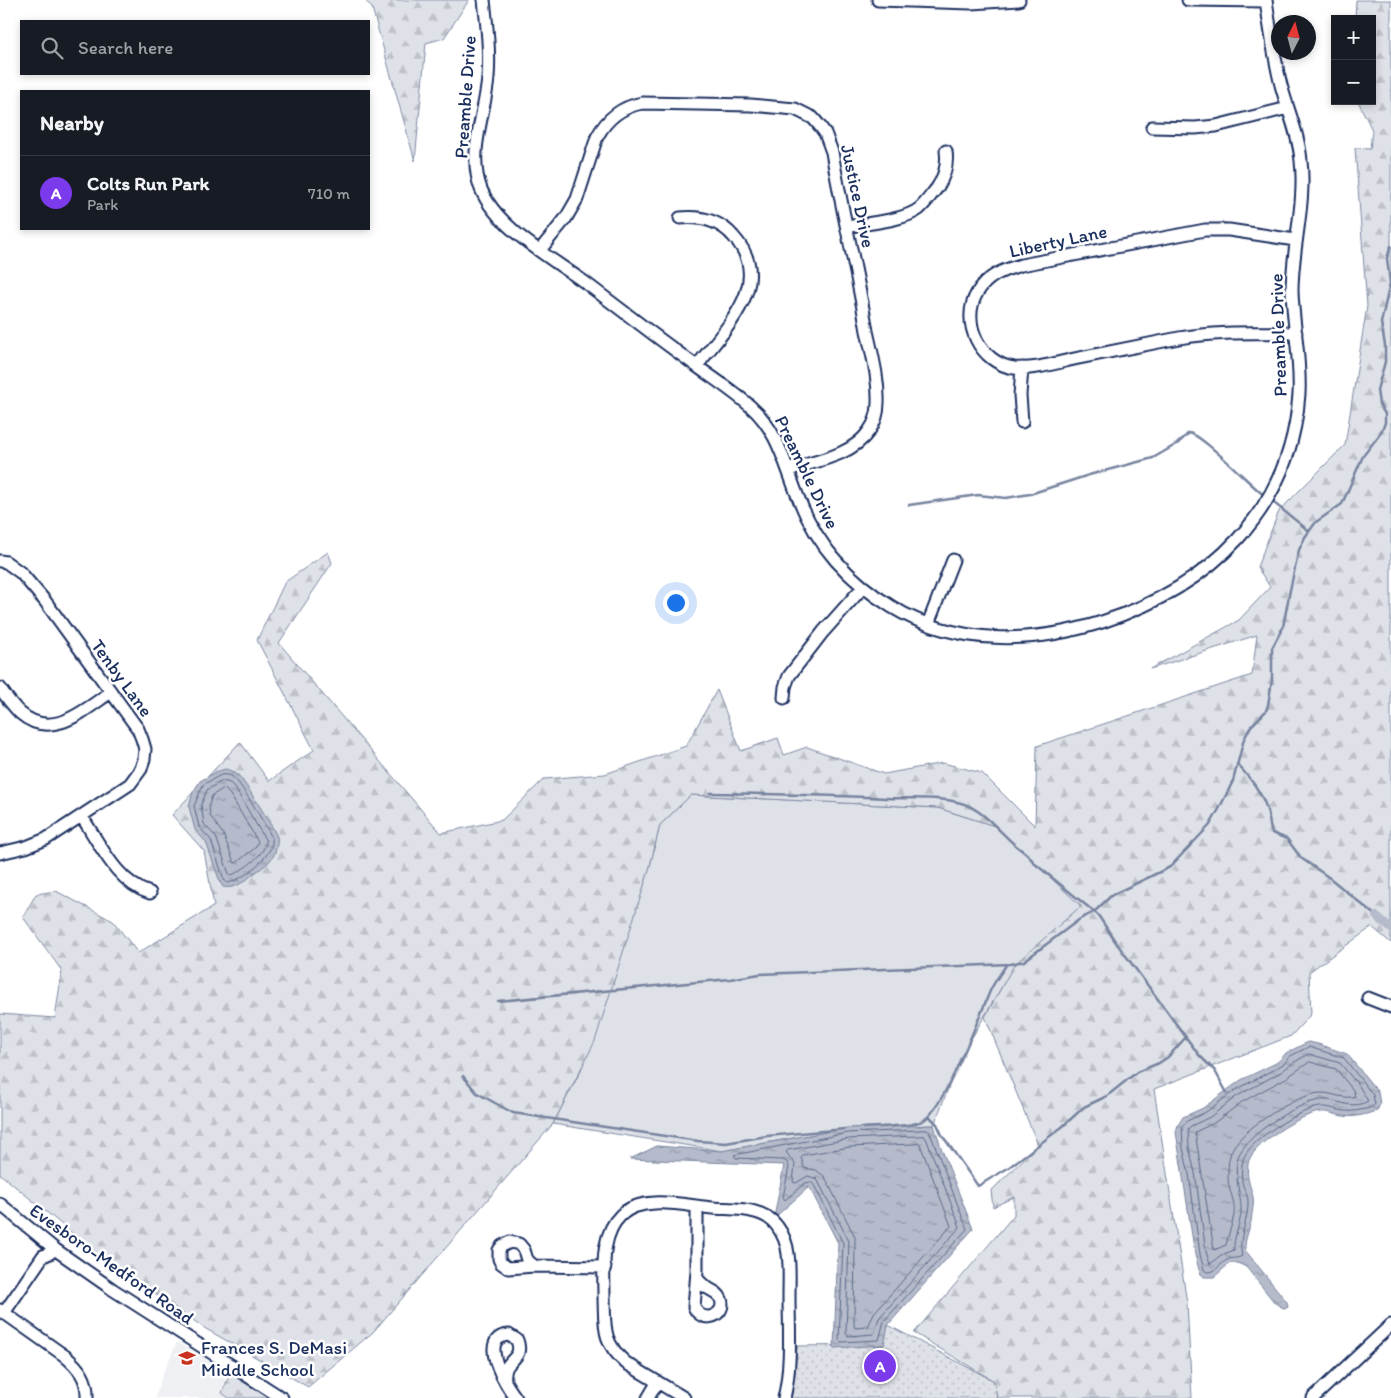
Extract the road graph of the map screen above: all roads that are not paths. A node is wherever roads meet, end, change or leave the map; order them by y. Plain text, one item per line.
1 (484, 0) edge
2 (878, 0) edge
3 (908, 0) edge
4 (1019, 0) edge
5 (1188, 0) edge
6 (1266, 1) edge
7 (1288, 108) junction
8 (1152, 127) dead end
9 (946, 151) dead end
10 (680, 218) dead end
11 (847, 227) junction
12 (1296, 240) junction
13 (540, 250) junction
14 (1296, 333) junction
15 (697, 366) junction
16 (1022, 368) junction
17 (1022, 422) dead end
18 (788, 470) junction
19 (953, 560) dead end
20 (0, 561) edge
21 (863, 587) junction
22 (928, 624) junction
23 (0, 688) edge
24 (111, 692) junction
25 (784, 698) dead end
26 (82, 817) junction
27 (0, 853) edge
28 (150, 893) dead end
29 (1368, 998) dead end
30 (1391, 1007) edge
31 (0, 1204) edge
32 (697, 1207) junction
33 (52, 1251) junction
34 (534, 1266) dead end
35 (604, 1267) junction
36 (697, 1278) dead end
37 (4, 1313) edge
38 (1391, 1325) edge
39 (505, 1380) dead end
40 (657, 1382) junction
41 (87, 1398) edge
42 (282, 1398) edge
43 (516, 1398) edge
44 (648, 1398) edge
45 (684, 1398) edge
46 (784, 1398) edge
47 (1313, 1398) edge

1 - 13 street, Preamble Drive
2 - 3 street
3 - 4 street
5 - 6 street
6 - 7 street, Preamble Drive
7 - 8 street
7 - 12 street, Preamble Drive
9 - 11 street
10 - 15 street
11 - 13 street, Justice Drive
11 - 18 street, Justice Drive
12 - 14 street, Preamble Drive
12 - 16 street, Liberty Lane
13 - 15 street, Preamble Drive
14 - 16 street, Liberty Lane
14 - 22 street, Preamble Drive
15 - 18 street, Preamble Drive
16 - 17 street
18 - 21 street, Preamble Drive
19 - 22 street
20 - 24 street, Tenby Lane
21 - 22 street, Preamble Drive
21 - 25 street
23 - 24 street
24 - 26 street, Tenby Lane
26 - 27 street, Tenby Lane
26 - 28 street
29 - 30 street
31 - 33 street, Evesboro-Medford Road
32 - 35 street
32 - 36 street
32 - 46 street
33 - 37 street
33 - 42 street, Evesboro-Medford Road
34 - 35 street
35 - 40 street
37 - 41 street
38 - 47 street
39 - 43 street
40 - 44 street
40 - 45 street

